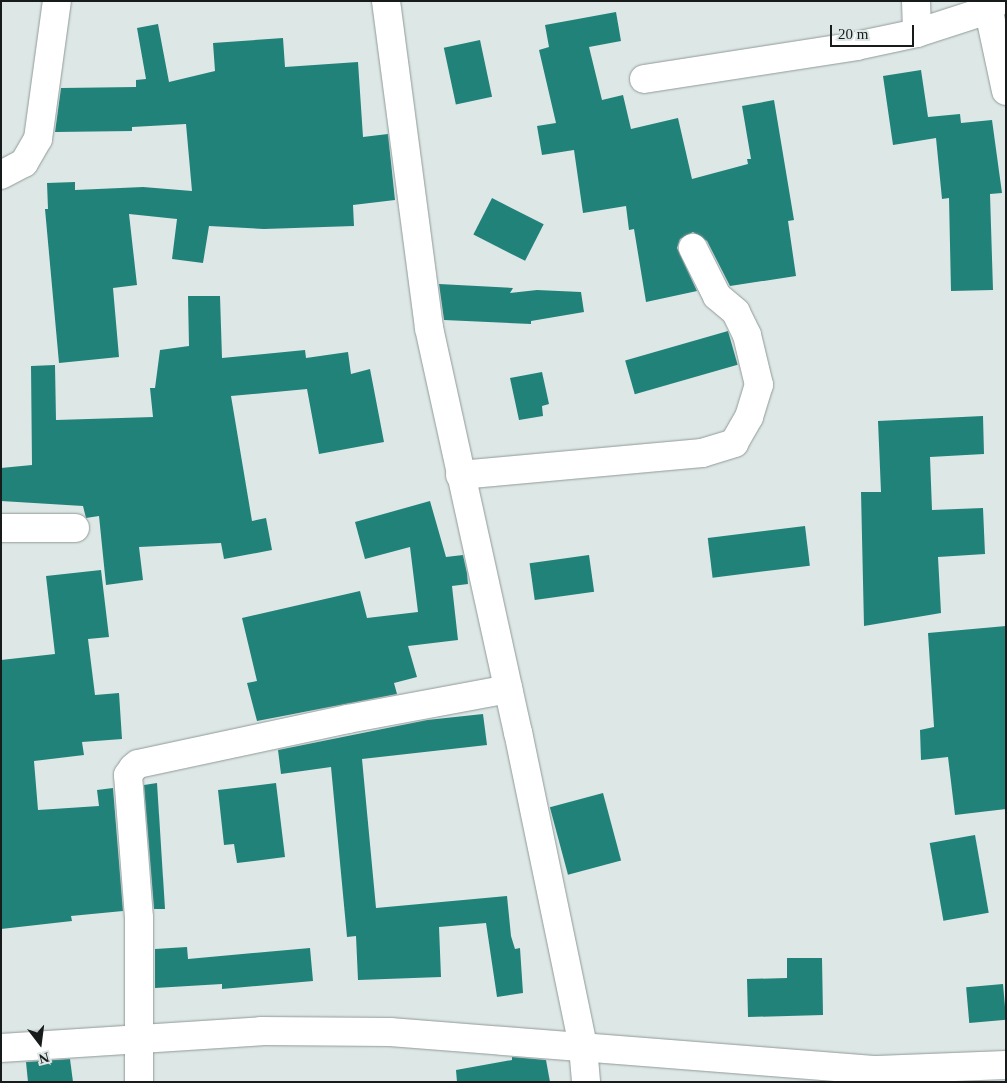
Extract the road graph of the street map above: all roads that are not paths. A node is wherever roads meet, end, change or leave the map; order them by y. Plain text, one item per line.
1 (57, 1) edge
2 (386, 1) edge
3 (916, 1) edge
4 (994, 4) edge
5 (917, 33) junction
6 (644, 79) dead end
7 (1006, 91) edge
8 (1, 175) edge
9 (693, 248) dead end
10 (460, 475) junction
11 (1, 528) edge
12 (75, 528) dead end
13 (508, 689) junction
14 (142, 1037) junction
15 (583, 1047) junction
16 (1, 1048) edge
17 (1006, 1065) edge
18 (139, 1082) edge
19 (586, 1082) edge

1 - 8 street
2 - 10 street
3 - 5 street
4 - 5 street
4 - 7 street
5 - 6 street
9 - 10 street
10 - 13 street
11 - 12 street
13 - 14 street
13 - 15 street
14 - 15 street
14 - 16 street
14 - 18 street
15 - 17 street
15 - 19 street

